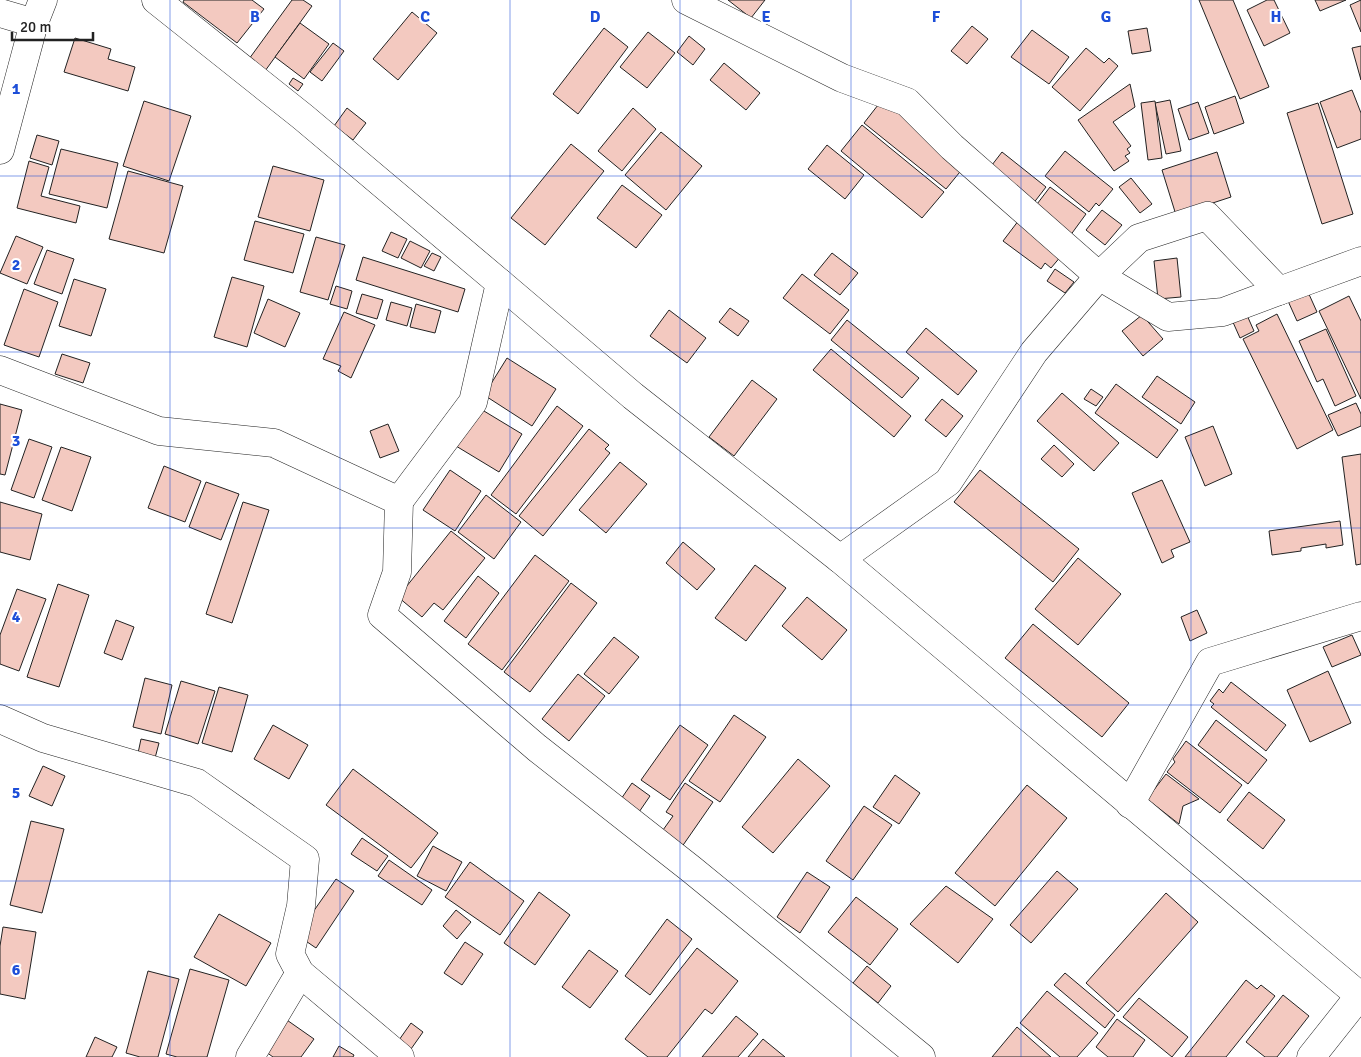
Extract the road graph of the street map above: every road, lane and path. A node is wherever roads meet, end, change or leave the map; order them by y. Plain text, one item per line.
1 (156, 0) edge
2 (686, 0) edge
3 (38, 12) edge
4 (0, 13) edge
5 (0, 150) edge
6 (1361, 261) edge
7 (1099, 276) junction
8 (500, 283) junction
9 (1279, 291) junction
10 (0, 370) edge
11 (399, 502) junction
12 (840, 559) junction
13 (1361, 616) edge
14 (0, 719) edge
15 (1130, 804) junction
16 (300, 973) junction
17 (1360, 995) edge
18 (250, 1057) edge
19 (400, 1057) edge
20 (921, 1057) edge
21 (1311, 1057) edge

1 - 8 street
2 - 7 street
3 - 4 street
3 - 5 street
6 - 9 street
7 - 9 street
7 - 9 street
7 - 12 street
8 - 11 street
8 - 12 street
10 - 11 street
11 - 20 street
12 - 15 street
13 - 15 street
14 - 16 street
15 - 17 street
16 - 18 street
16 - 19 street
17 - 21 street

